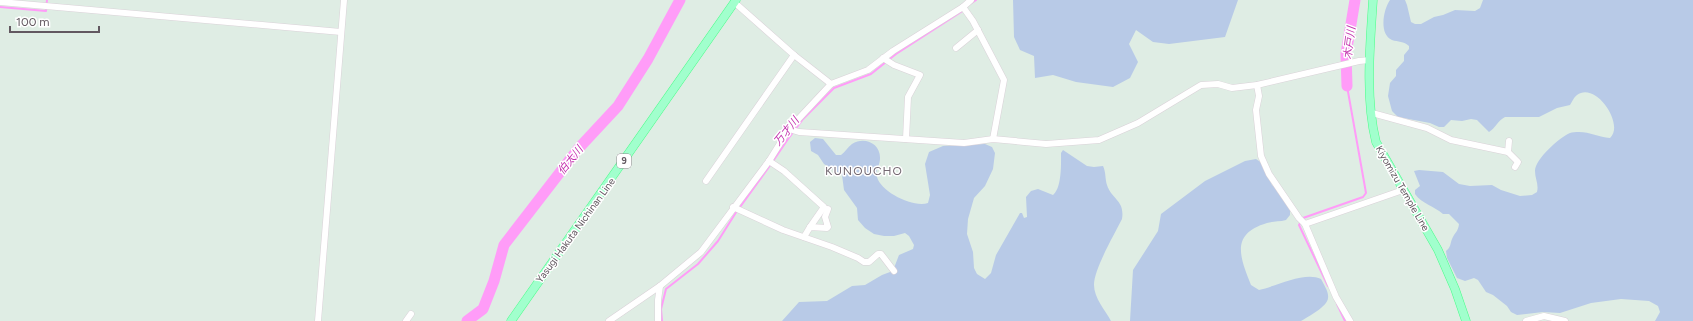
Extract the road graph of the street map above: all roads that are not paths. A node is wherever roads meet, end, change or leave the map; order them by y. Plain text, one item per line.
1 (344, 0) edge
2 (971, 0) edge
3 (1373, 0) edge
4 (735, 1) edge
5 (0, 2) edge
6 (963, 7) junction
7 (978, 30) junction
8 (341, 32) junction
9 (956, 48) dead end
10 (794, 55) junction
11 (887, 60) junction
12 (1370, 60) junction
13 (831, 84) junction
14 (1257, 85) junction
15 (1372, 113) junction
16 (792, 130) junction
17 (993, 139) junction
18 (906, 140) junction
19 (1509, 141) dead end
20 (1508, 152) junction
21 (1519, 162) dead end
22 (771, 163) junction
23 (706, 181) dead end
24 (1403, 190) junction
25 (736, 209) junction
26 (828, 209) dead end
27 (1305, 224) junction
28 (810, 227) junction
29 (804, 238) junction
30 (894, 271) dead end
31 (660, 286) junction
32 (411, 314) dead end
33 (1530, 320) edge
34 (318, 321) edge
35 (406, 321) edge
36 (511, 321) edge
37 (609, 321) edge
38 (658, 321) edge
39 (1350, 321) edge
40 (1466, 321) edge
41 (1565, 321) edge

1 - 8 street
2 - 6 street
3 - 12 main road, Kiyomizu Temple Line
4 - 10 street
4 - 36 main road, Yasugi Hakuta Nichinan Line / 9
5 - 8 street
6 - 7 street
6 - 11 street
7 - 9 street
7 - 17 street
8 - 34 street
10 - 13 street
10 - 23 street
11 - 13 street
11 - 18 street
12 - 14 street
12 - 15 main road, Kiyomizu Temple Line
13 - 16 street
14 - 17 street
14 - 27 street
15 - 20 street
15 - 24 main road, Kiyomizu Temple Line
16 - 18 street
16 - 22 street
17 - 18 street
19 - 20 street
20 - 21 street
22 - 25 street
22 - 28 street
24 - 27 street
24 - 40 main road, Kiyomizu Temple Line
25 - 29 street
25 - 31 street
26 - 28 street
27 - 39 street
28 - 29 street
29 - 30 street
31 - 37 street
31 - 38 street
32 - 35 street
33 - 41 street

